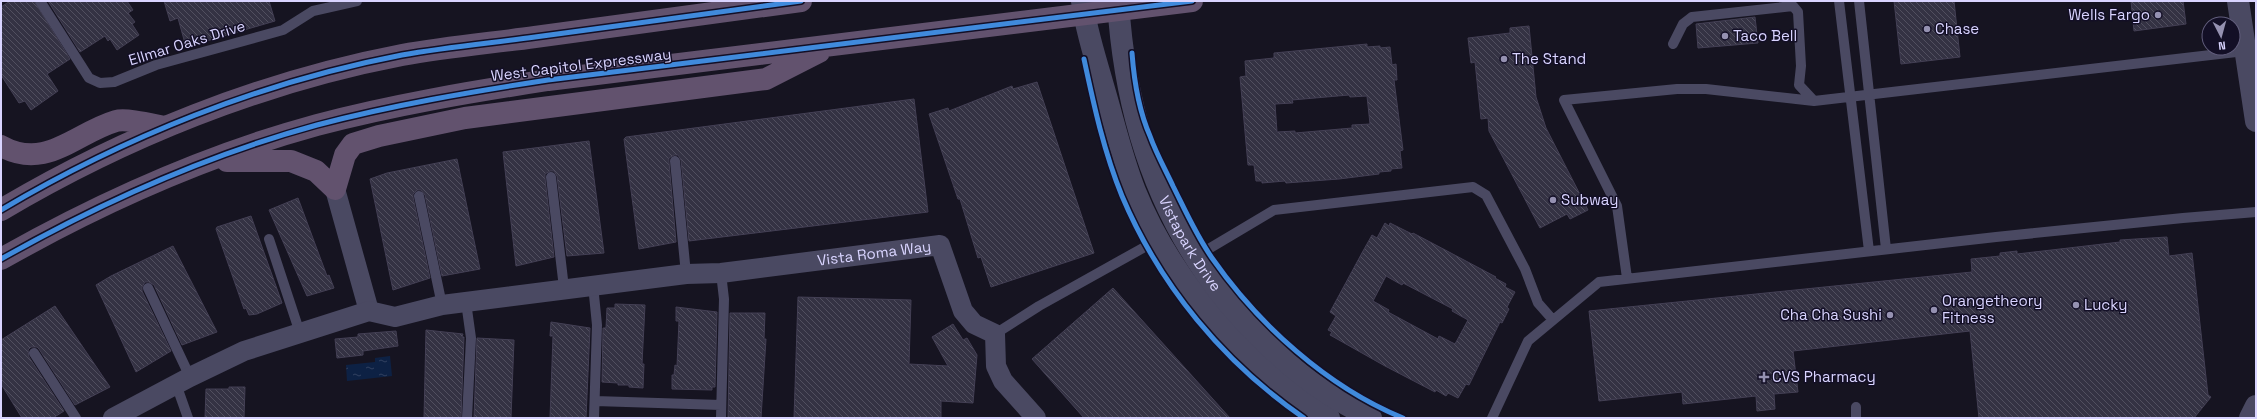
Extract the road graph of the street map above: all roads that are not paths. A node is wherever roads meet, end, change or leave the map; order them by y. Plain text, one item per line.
1 (40, 1) edge
2 (357, 1) edge
3 (801, 1) edge
4 (1192, 1) edge
5 (1839, 1) edge
6 (1859, 1) edge
7 (2238, 1) edge
8 (1118, 5) edge
9 (1083, 7) edge
10 (834, 44) junction
11 (1673, 44) dead end
12 (2245, 51) junction
13 (1870, 94) junction
14 (1852, 96) junction
15 (1814, 101) junction
16 (2256, 121) edge
17 (166, 127) junction
18 (1, 146) edge
19 (206, 161) junction
20 (675, 161) dead end
21 (550, 177) dead end
22 (335, 189) junction
23 (419, 196) dead end
24 (1, 210) edge
25 (2256, 212) edge
26 (269, 239) dead end
27 (1159, 239) junction
28 (1886, 249) junction
29 (1870, 251) junction
30 (1195, 257) junction
31 (1, 259) edge
32 (721, 273) junction
33 (686, 274) junction
34 (1627, 278) junction
35 (593, 285) junction
36 (148, 288) dead end
37 (564, 288) junction
38 (466, 302) junction
39 (442, 304) junction
40 (369, 311) junction
41 (1553, 320) junction
42 (300, 333) junction
43 (994, 334) junction
44 (34, 353) dead end
45 (183, 380) junction
46 (595, 400) junction
47 (721, 405) junction
48 (2256, 406) edge
49 (1856, 407) dead end
50 (76, 418) edge
51 (113, 418) edge
52 (188, 418) edge
53 (467, 418) edge
54 (594, 418) edge
55 (721, 418) edge
56 (1036, 418) edge
57 (1329, 418) edge
58 (1371, 418) edge
59 (1492, 418) edge
60 (1856, 418) edge
61 (2250, 418) edge

1 - 2 lane, Ellmar Oaks Drive
3 - 17 highway
4 - 8 highway, West Capitol Expressway
5 - 14 lane
6 - 13 lane
7 - 12 street
8 - 9 highway, West Capitol Expressway
8 - 30 street, Vistapark Drive
9 - 10 highway, West Capitol Expressway
9 - 27 street, Vistapark Drive
10 - 19 highway, West Capitol Expressway
10 - 22 highway
11 - 15 lane
12 - 13 lane
12 - 16 street
13 - 14 lane
13 - 28 lane
14 - 15 lane
14 - 29 lane
15 - 34 lane
17 - 18 highway
17 - 24 highway
19 - 22 highway
19 - 31 highway, West Capitol Expressway
20 - 33 lane
21 - 37 lane
22 - 40 street
23 - 39 lane
25 - 28 lane
26 - 42 lane
27 - 43 lane
27 - 57 street, Vistapark Drive
28 - 29 lane
29 - 34 lane
30 - 41 lane
30 - 58 street, Vistapark Drive
32 - 33 street, Vista Roma Way
32 - 43 street, Vista Roma Way
32 - 47 lane
33 - 35 street, Vista Roma Way
34 - 41 lane
35 - 37 street, Vista Roma Way
35 - 46 lane
36 - 45 lane
37 - 38 street, Vista Roma Way
38 - 39 street, Vista Roma Way
38 - 53 lane
39 - 40 street, Vista Roma Way
40 - 42 street
41 - 59 lane
42 - 45 street
43 - 56 street
44 - 50 lane
45 - 51 street
45 - 52 lane
46 - 47 lane
46 - 54 lane
47 - 55 lane
48 - 61 street
49 - 60 lane

